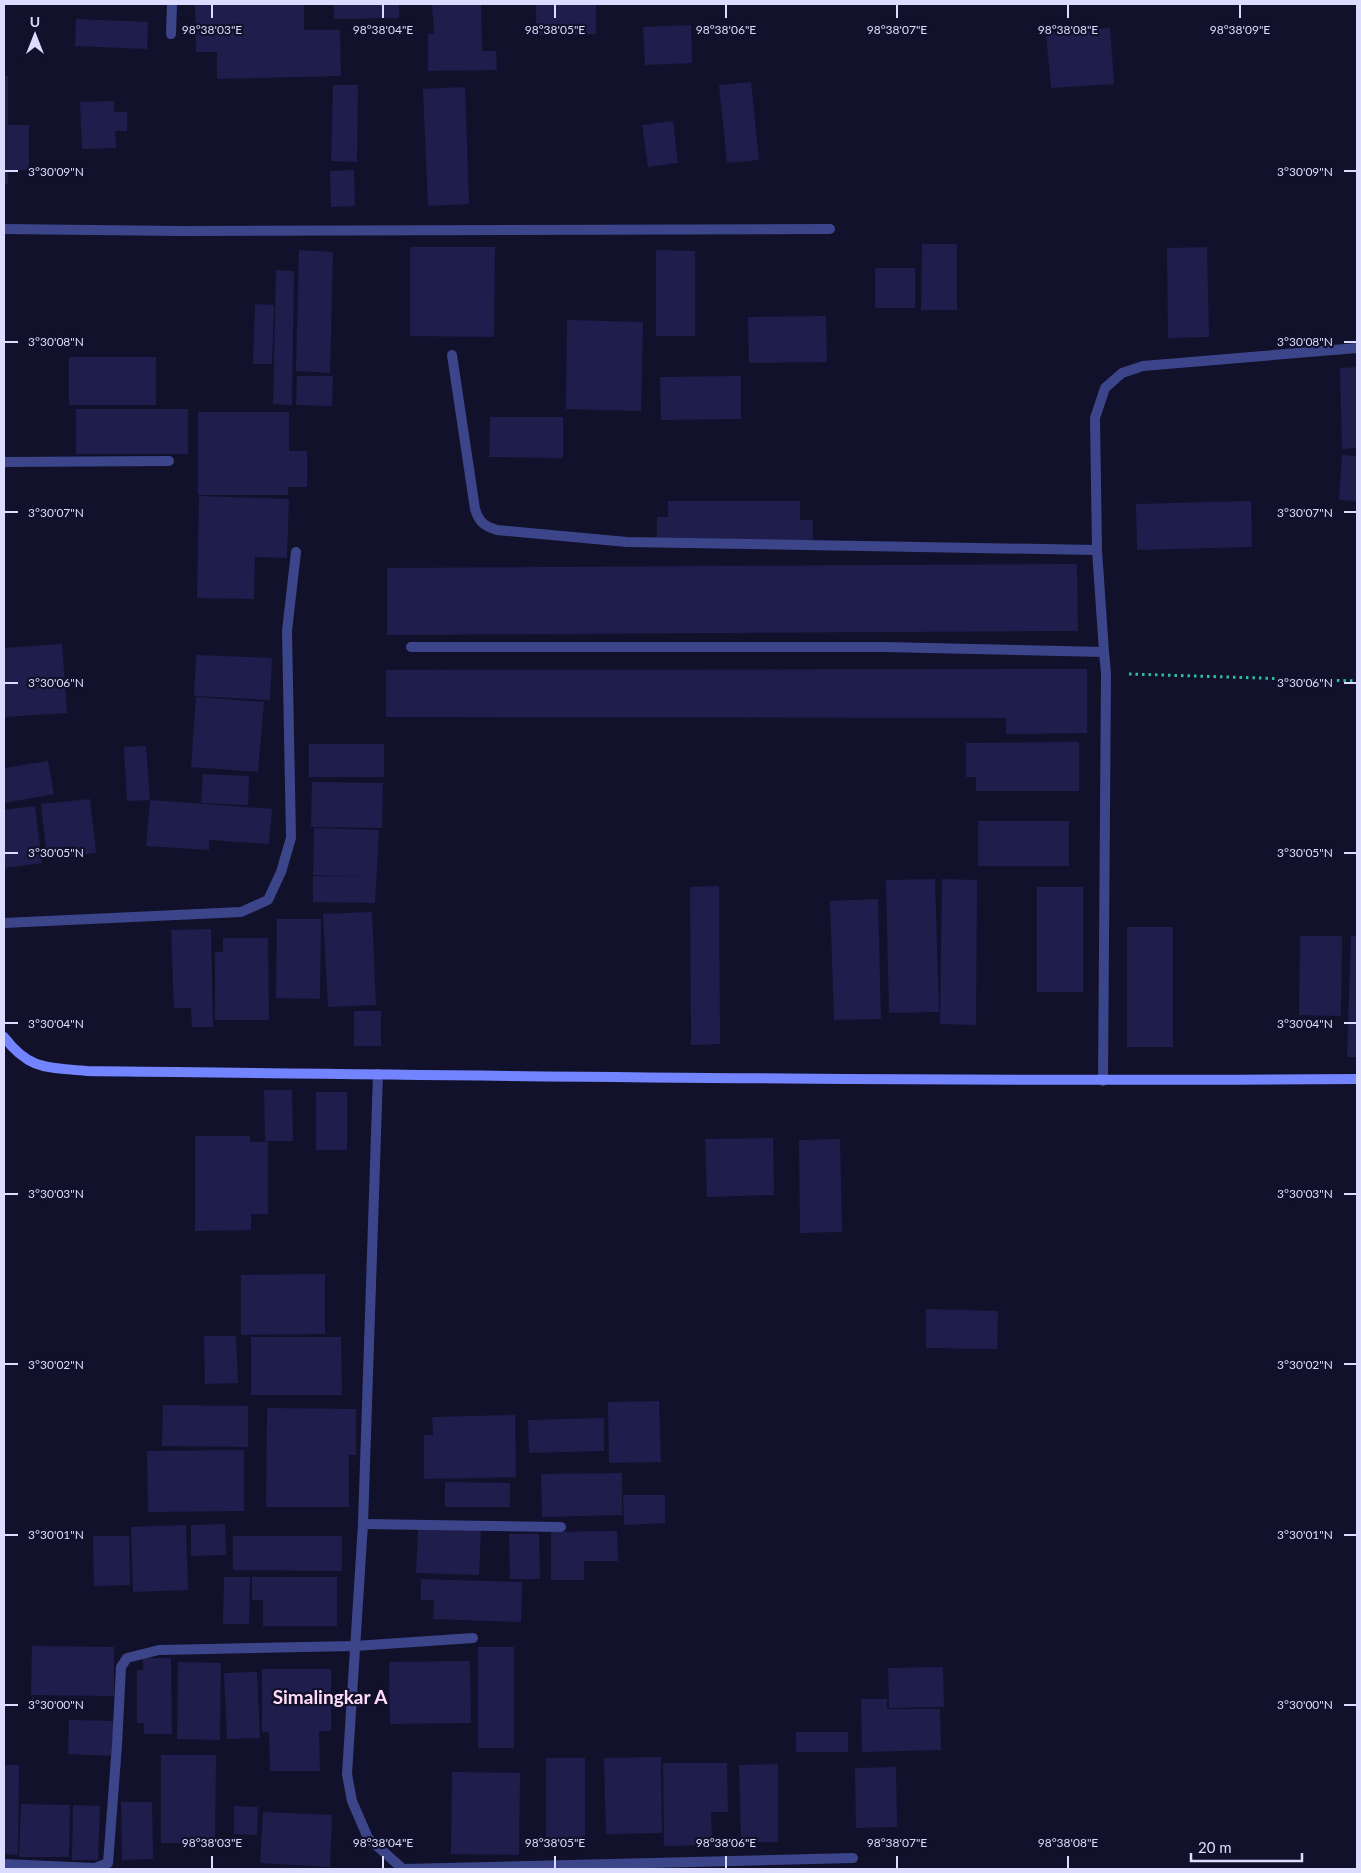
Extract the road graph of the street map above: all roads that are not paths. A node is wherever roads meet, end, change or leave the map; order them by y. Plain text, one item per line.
1 (172, 4) edge
2 (171, 34) dead end
3 (4, 228) edge
4 (830, 229) dead end
5 (1357, 348) edge
6 (452, 355) dead end
7 (169, 461) dead end
8 (4, 462) edge
9 (1097, 550) junction
10 (296, 552) dead end
11 (412, 647) dead end
12 (1104, 652) junction
13 (4, 923) edge
14 (4, 1037) edge
15 (378, 1074) junction
16 (1357, 1079) edge
17 (1103, 1080) junction
18 (363, 1524) junction
19 (561, 1527) dead end
20 (472, 1638) dead end
21 (355, 1646) junction
22 (854, 1858) dead end
23 (4, 1864) edge
24 (403, 1869) edge

1 - 2 street
3 - 4 street
5 - 9 street
6 - 9 street
7 - 8 street
9 - 12 street
10 - 13 street
11 - 12 street
12 - 17 street
14 - 15 street
15 - 17 street
15 - 18 street
16 - 17 street
18 - 19 street
18 - 21 street
20 - 21 street
21 - 23 street
21 - 24 street
22 - 24 street

